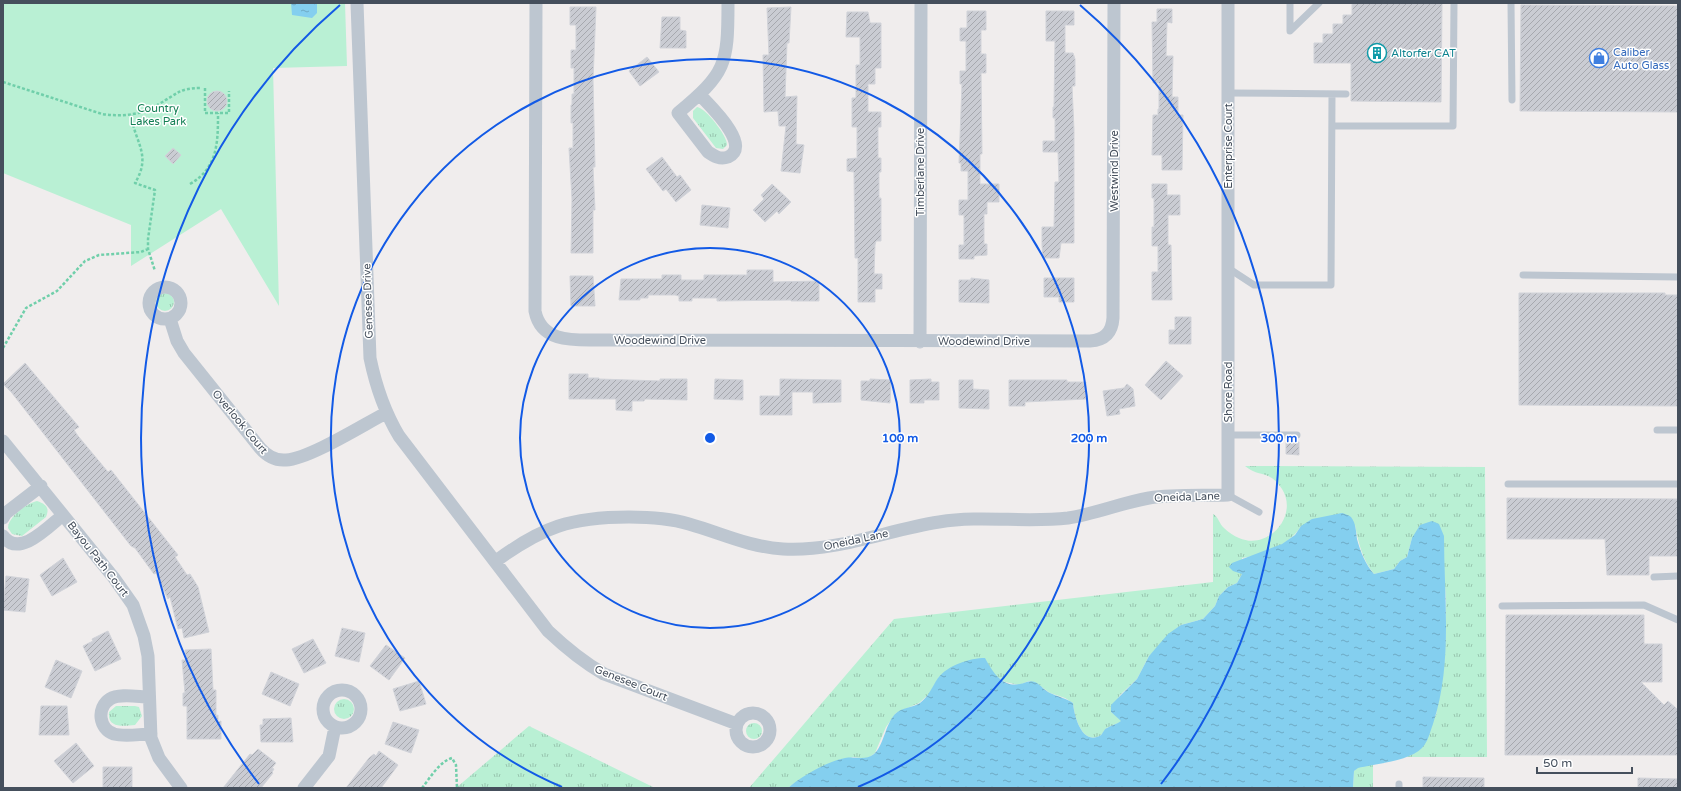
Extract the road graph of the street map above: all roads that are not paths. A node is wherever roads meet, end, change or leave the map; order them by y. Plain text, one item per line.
1 (357, 3) edge
2 (536, 3) edge
3 (728, 3) edge
4 (921, 3) edge
5 (1114, 3) edge
6 (1228, 3) edge
7 (1290, 3) edge
8 (1319, 3) edge
9 (1454, 3) edge
10 (1511, 3) edge
11 (1228, 94) junction
12 (1332, 94) junction
13 (1346, 94) dead end
14 (700, 95) junction
15 (1512, 100) dead end
16 (1332, 126) junction
17 (1228, 268) junction
18 (1523, 275) dead end
19 (1678, 277) edge
20 (1228, 288) joint
21 (170, 319) dead end
22 (1106, 336) joint
23 (920, 342) junction
24 (386, 413) junction
25 (1657, 430) dead end
26 (1678, 430) edge
27 (1228, 435) junction
28 (1297, 435) dead end
29 (3, 441) edge
30 (1508, 484) dead end
31 (1678, 484) edge
32 (41, 486) junction
33 (1228, 495) junction
34 (1259, 512) dead end
35 (64, 515) junction
36 (3, 518) edge
37 (3, 536) edge
38 (496, 561) junction
39 (1654, 576) dead end
40 (1678, 576) edge
41 (1502, 606) dead end
42 (1678, 620) edge
43 (150, 696) junction
44 (737, 724) dead end
45 (335, 727) dead end
46 (151, 734) junction
47 (181, 788) edge
48 (304, 788) edge

1 - 24 street, Genesee Drive
2 - 23 street, Woodewind Drive
3 - 14 street
4 - 23 street, Timberlane Drive
5 - 22 street, Westwind Drive
6 - 11 street, Enterprise Court
7 - 8 lane
9 - 16 lane
10 - 15 lane
11 - 12 lane
11 - 17 street, Enterprise Court
12 - 13 lane
12 - 16 lane
14 - 14 street
16 - 17 lane
17 - 20 street, Enterprise Court
18 - 19 lane
20 - 27 street, Shore Road
21 - 24 street, Overlook Court
22 - 23 street, Woodewind Drive
24 - 38 street, Genesee Drive
25 - 26 lane
27 - 28 lane
27 - 33 street, Shore Road
29 - 32 street, Bayou Path Court
30 - 31 lane
32 - 35 street, Bayou Path Court
32 - 36 street
33 - 34 lane
33 - 38 street, Oneida Lane
35 - 37 street, Bayou Path Court
35 - 43 street, Bayou Path Court
38 - 44 street, Genesee Court
39 - 40 lane
41 - 42 lane
43 - 46 street, Bayou Path Court
43 - 46 street
45 - 48 street
46 - 47 street, Bayou Path Court

